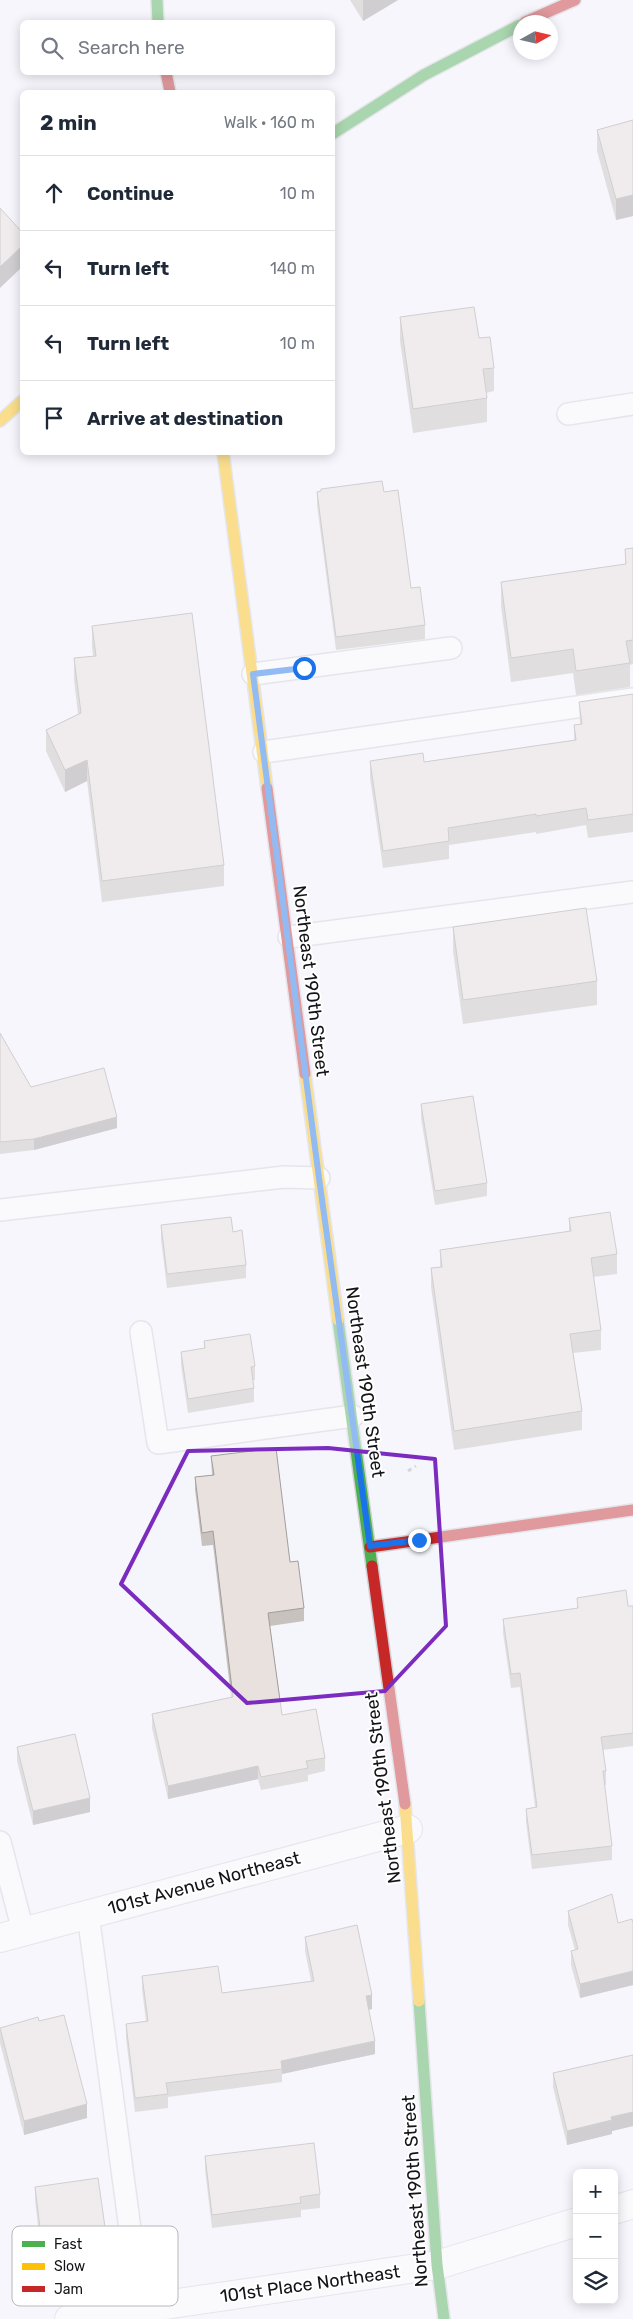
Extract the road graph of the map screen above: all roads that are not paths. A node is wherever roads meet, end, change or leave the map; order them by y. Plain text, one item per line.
1 (157, 0) edge
2 (575, 0) edge
3 (541, 15) edge
4 (158, 20) edge
5 (513, 28) edge
6 (167, 75) edge
7 (170, 90) edge
8 (335, 132) edge
9 (20, 403) edge
10 (633, 404) edge
11 (568, 414) dead end
12 (0, 421) edge
13 (224, 455) edge
14 (451, 648) dead end
15 (253, 674) junction
16 (633, 700) edge
17 (264, 752) junction
18 (633, 892) edge
19 (289, 937) junction
20 (319, 1178) junction
21 (0, 1210) edge
22 (141, 1332) dead end
23 (353, 1416) junction
24 (633, 1510) edge
25 (370, 1546) junction
26 (408, 1829) junction
27 (0, 1842) edge
28 (88, 1914) junction
29 (12, 1934) edge
30 (633, 2204) edge
31 (618, 2209) edge
32 (573, 2223) edge
33 (129, 2226) edge
34 (437, 2265) junction
35 (141, 2314) edge
36 (69, 2319) edge
37 (444, 2319) edge

1 - 4 street
2 - 3 street
5 - 8 street
6 - 7 street
9 - 12 street
10 - 11 lane
13 - 15 street, Northeast 190th Street
14 - 15 lane
15 - 17 street, Northeast 190th Street
16 - 17 lane
17 - 19 street, Northeast 190th Street
18 - 19 lane
19 - 20 street, Northeast 190th Street
20 - 21 lane
20 - 23 street, Northeast 190th Street
22 - 23 lane
23 - 25 street, Northeast 190th Street
24 - 25 street
25 - 26 street, Northeast 190th Street
26 - 28 street, 101st Avenue Northeast
26 - 34 street, Northeast 190th Street
27 - 29 lane
28 - 29 street, 101st Avenue Northeast
28 - 33 lane
30 - 31 street
32 - 34 street, 101st Place Northeast
34 - 35 street, 101st Place Northeast
34 - 37 street, Northeast 190th Street
35 - 36 street, 101st Place Northeast

